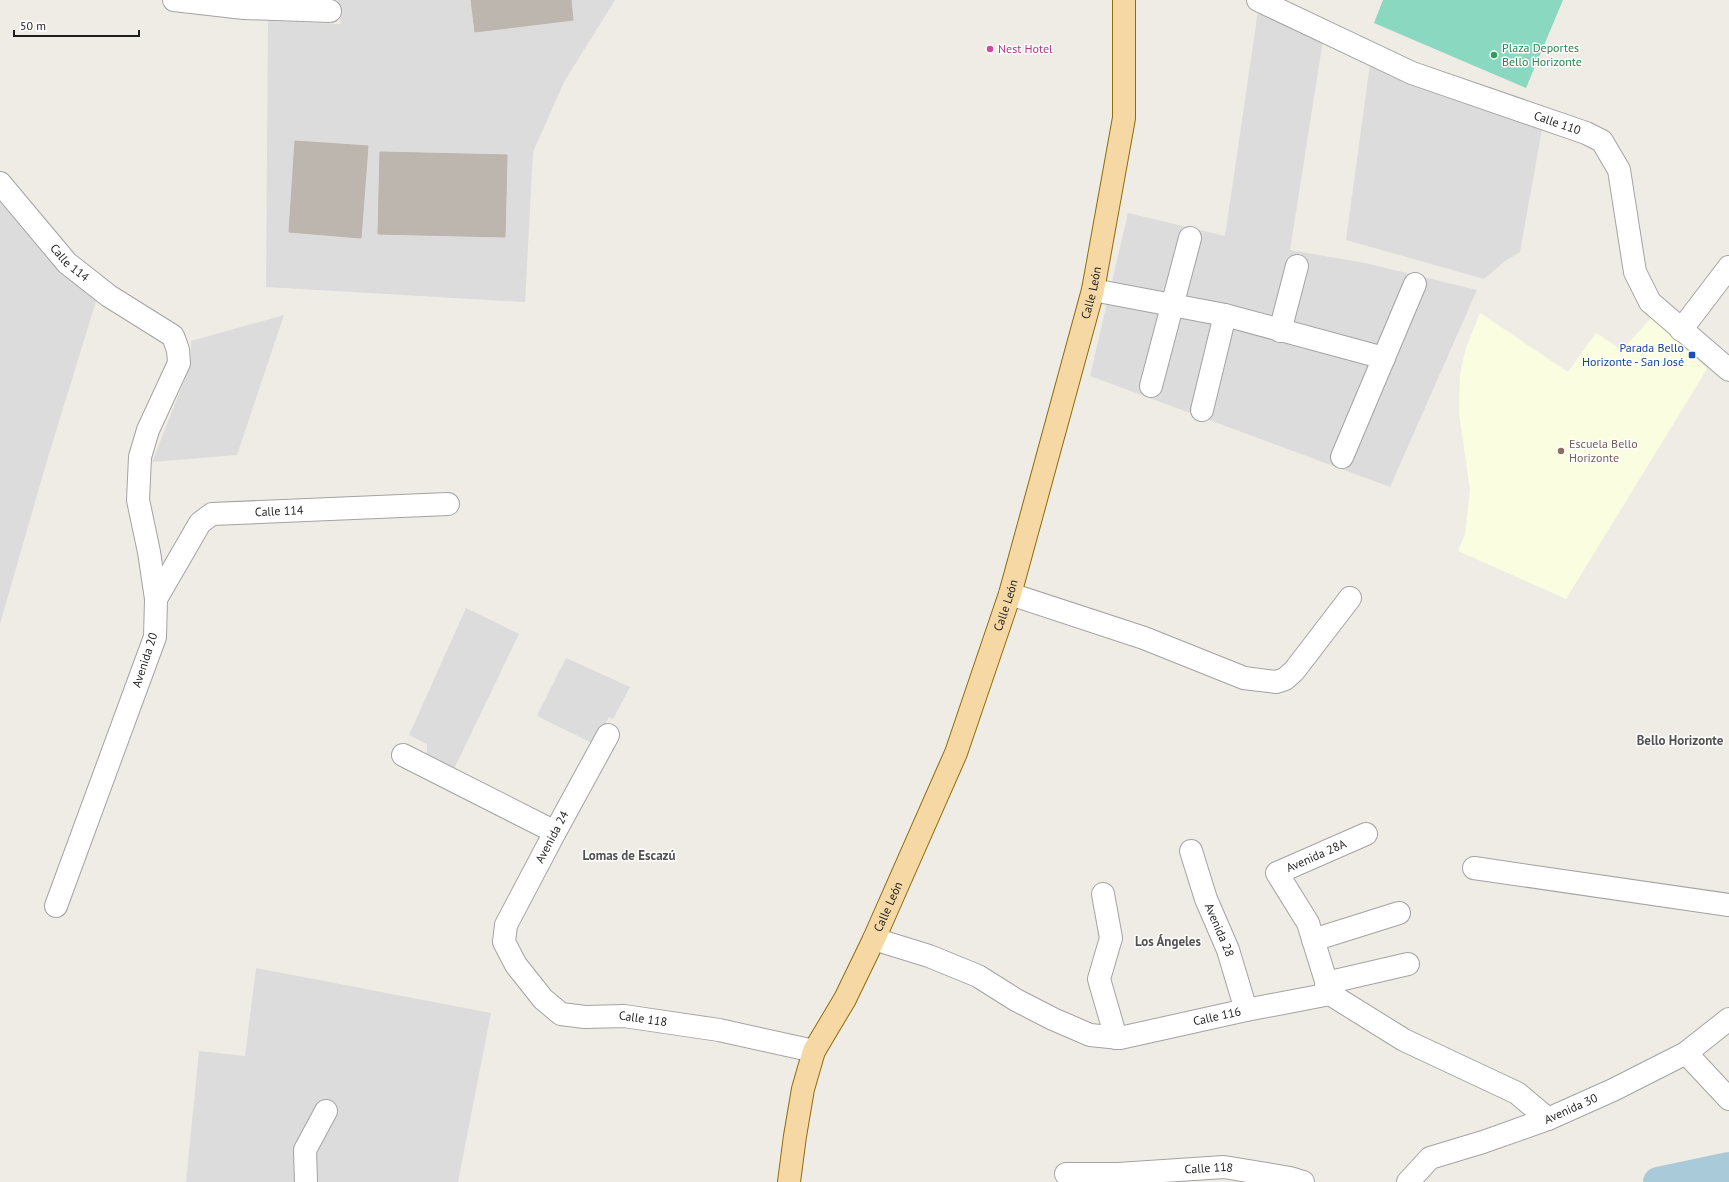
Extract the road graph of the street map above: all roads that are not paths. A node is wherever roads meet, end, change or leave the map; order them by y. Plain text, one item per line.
1 (174, 0) edge
2 (1124, 0) edge
3 (1258, 0) edge
4 (330, 11) dead end
5 (0, 183) edge
6 (1190, 238) dead end
7 (1297, 266) dead end
8 (1729, 267) edge
9 (1415, 284) dead end
10 (1093, 290) junction
11 (1172, 306) junction
12 (1225, 316) junction
13 (1681, 330) junction
14 (1280, 331) junction
15 (1384, 358) junction
16 (179, 363) joint
17 (1729, 370) edge
18 (1151, 386) dead end
19 (1202, 410) dead end
20 (1342, 457) dead end
21 (448, 504) dead end
22 (1010, 594) junction
23 (1350, 598) dead end
24 (156, 599) junction
25 (608, 736) dead end
26 (403, 755) dead end
27 (555, 832) junction
28 (1366, 834) dead end
29 (1191, 851) dead end
30 (1474, 868) dead end
31 (1103, 894) dead end
32 (1729, 905) edge
33 (56, 906) dead end
34 (1398, 913) dead end
35 (874, 939) junction
36 (1313, 940) junction
37 (504, 942) joint
38 (1408, 964) dead end
39 (1328, 988) junction
40 (1246, 1010) junction
41 (1729, 1019) edge
42 (1116, 1038) junction
43 (814, 1051) junction
44 (1686, 1053) junction
45 (1729, 1099) edge
46 (326, 1111) dead end
47 (1548, 1119) junction
48 (1066, 1174) dead end
49 (306, 1182) edge
50 (789, 1182) edge
51 (1303, 1182) edge
52 (1408, 1182) edge

1 - 4 street
2 - 10 main road, Calle León
3 - 13 street, Calle 110
5 - 16 street, Calle 114
6 - 11 street
7 - 14 street
8 - 13 street
9 - 15 street
10 - 11 street
10 - 22 main road, Calle León
11 - 12 street
11 - 18 street
12 - 14 street
12 - 19 street
13 - 17 street, Calle 110
14 - 15 street
15 - 20 street
16 - 24 street, Avenida 20
21 - 24 street, Calle 114
22 - 23 street
22 - 35 main road, Calle León
24 - 33 street, Avenida 20
25 - 27 street, Avenida 24
26 - 27 street
27 - 37 street, Avenida 24
28 - 36 street, Avenida 28A
29 - 40 street, Avenida 28
30 - 32 street
31 - 42 street
34 - 36 street
35 - 42 street, Calle 116
35 - 43 main road, Calle León
36 - 39 street, Avenida 28A
37 - 43 street, Calle 118
38 - 39 street, Calle 116
39 - 40 street, Calle 116
39 - 47 street
40 - 42 street, Calle 116
41 - 44 street, Avenida 30
43 - 50 main road, Calle León
44 - 45 street
44 - 47 street, Avenida 30
46 - 49 street
47 - 52 street, Avenida 30
48 - 51 street, Calle 118

